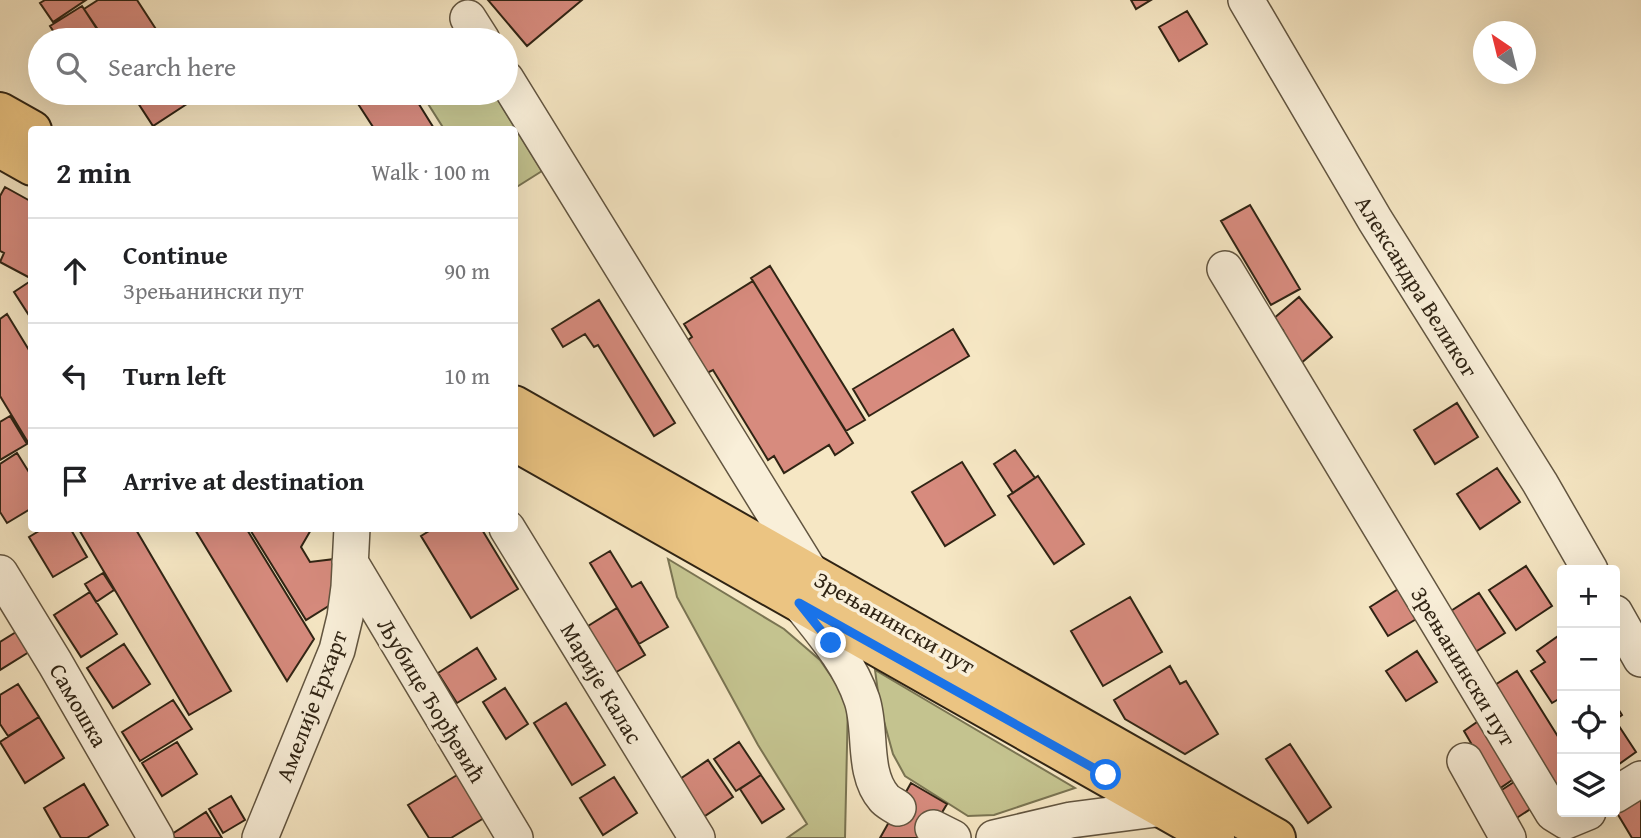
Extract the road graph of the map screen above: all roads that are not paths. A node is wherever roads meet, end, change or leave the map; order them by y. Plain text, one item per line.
1 (1246, 0) edge
2 (518, 99) edge
3 (0, 112) edge
4 (28, 128) edge
5 (0, 148) edge
6 (28, 164) edge
7 (1225, 269) dead end
8 (518, 408) edge
9 (518, 443) edge
10 (509, 532) edge
11 (351, 545) edge
12 (1587, 565) edge
13 (0, 573) edge
14 (806, 589) junction
15 (1620, 622) edge
16 (1641, 659) edge
17 (1465, 761) dead end
18 (1641, 779) edge
19 (1620, 792) edge
20 (898, 808) dead end
21 (1164, 808) junction
22 (1557, 815) edge
23 (1560, 817) edge
24 (1576, 817) edge
25 (156, 838) edge
26 (260, 838) edge
27 (515, 838) edge
28 (697, 838) edge
29 (994, 838) edge
30 (1216, 838) edge
31 (1276, 838) edge
32 (1508, 838) edge

1 - 12 street, Александра Великог
2 - 14 street
3 - 4 main road
5 - 6 main road
7 - 22 street, Зрењанински пут
8 - 14 main road, Зрењанински пут
9 - 14 main road, Зрењанински пут
10 - 28 street, Марије Калас
11 - 26 street, Амелије Ерхарт
11 - 27 street, Љубице Ђорђевић
13 - 25 street, Самошка
14 - 20 street
14 - 21 main road, Зрењанински пут
14 - 31 main road, Зрењанински пут
15 - 16 street
17 - 32 street
18 - 19 street
21 - 29 street
21 - 30 main road, Зрењанински пут
23 - 24 street, Зрењанински пут

